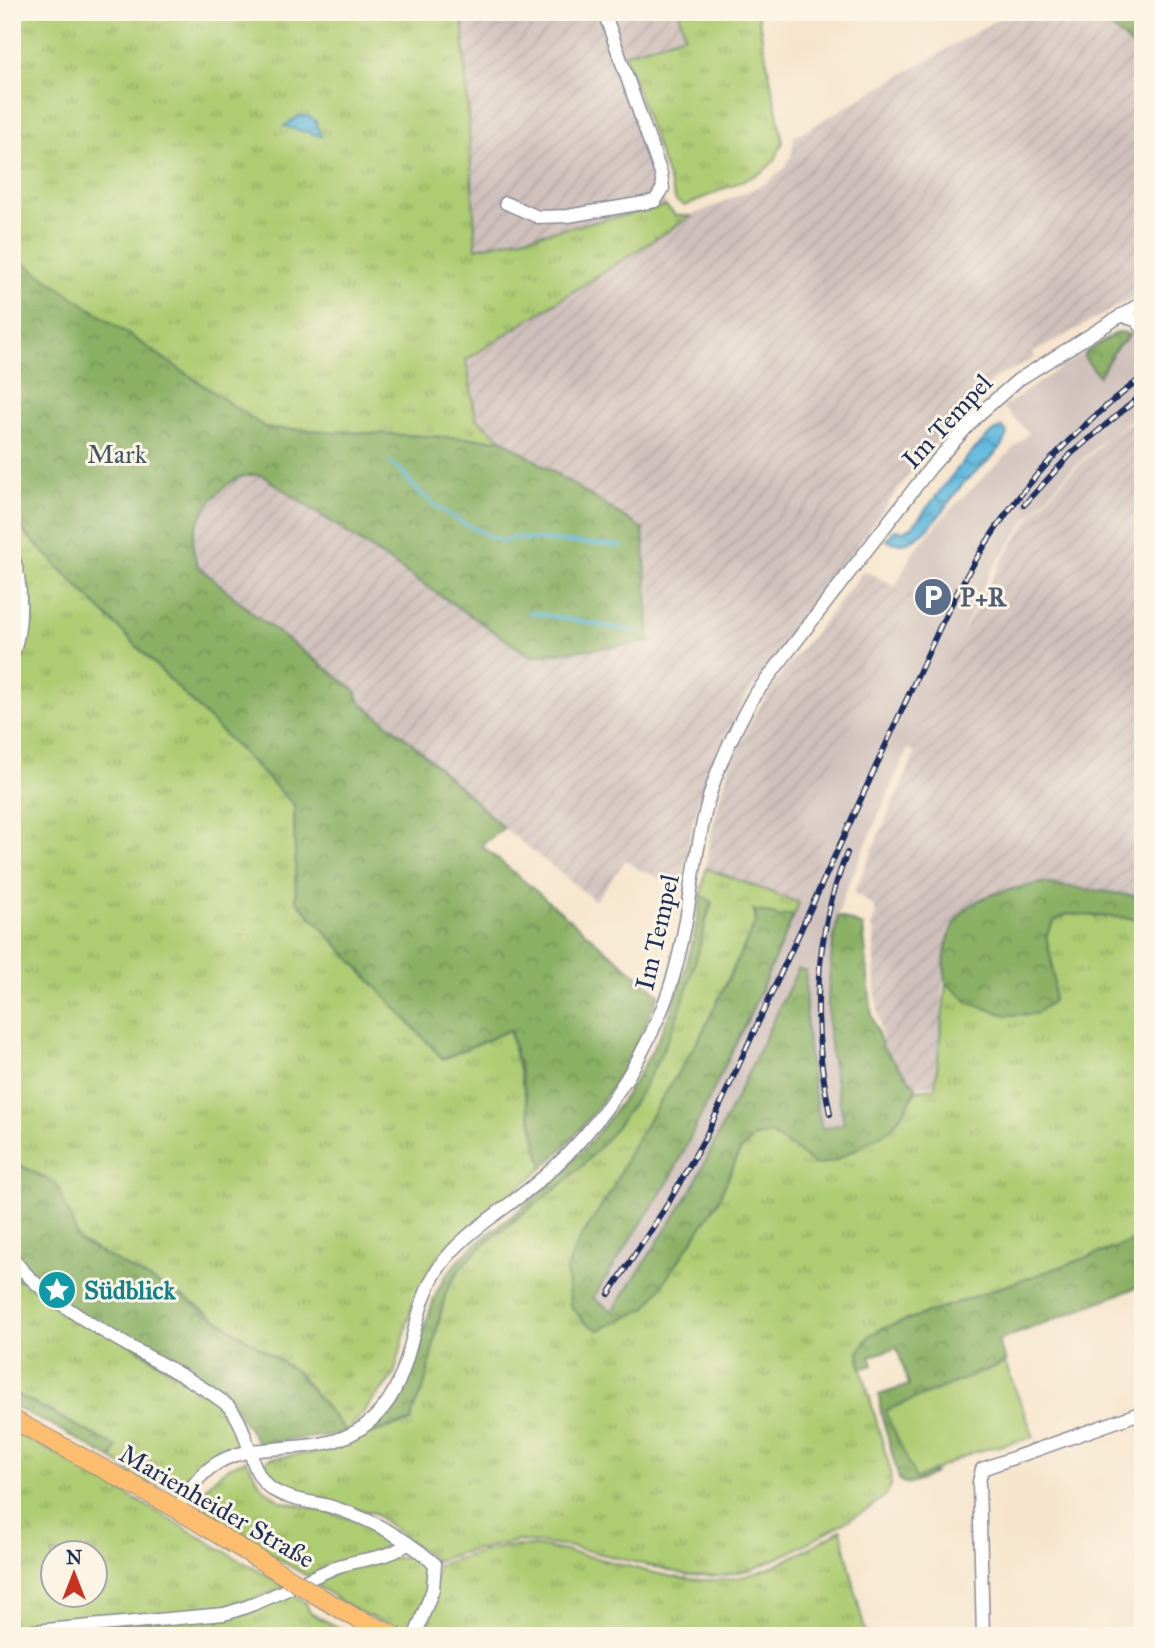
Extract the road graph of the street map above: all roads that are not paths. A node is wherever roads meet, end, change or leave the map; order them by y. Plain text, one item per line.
1 (604, 12) edge
2 (506, 203) dead end
3 (1143, 302) edge
4 (1121, 315) junction
5 (1143, 329) edge
6 (12, 554) edge
7 (12, 656) edge
8 (12, 1257) edge
9 (1143, 1412) edge
10 (12, 1419) edge
11 (251, 1452) junction
12 (177, 1509) junction
13 (408, 1543) junction
14 (12, 1633) edge
15 (396, 1636) edge
16 (415, 1636) edge
17 (983, 1636) edge

1 - 2 street
3 - 4 street, Im Tempel
4 - 5 street
4 - 11 street, Im Tempel
6 - 7 street
8 - 11 street
9 - 17 street
10 - 12 main road, Marienheider Straße
11 - 12 street, Im Tempel
11 - 13 street
12 - 15 main road, Marienheider Straße, bridge
13 - 14 street
13 - 16 street

